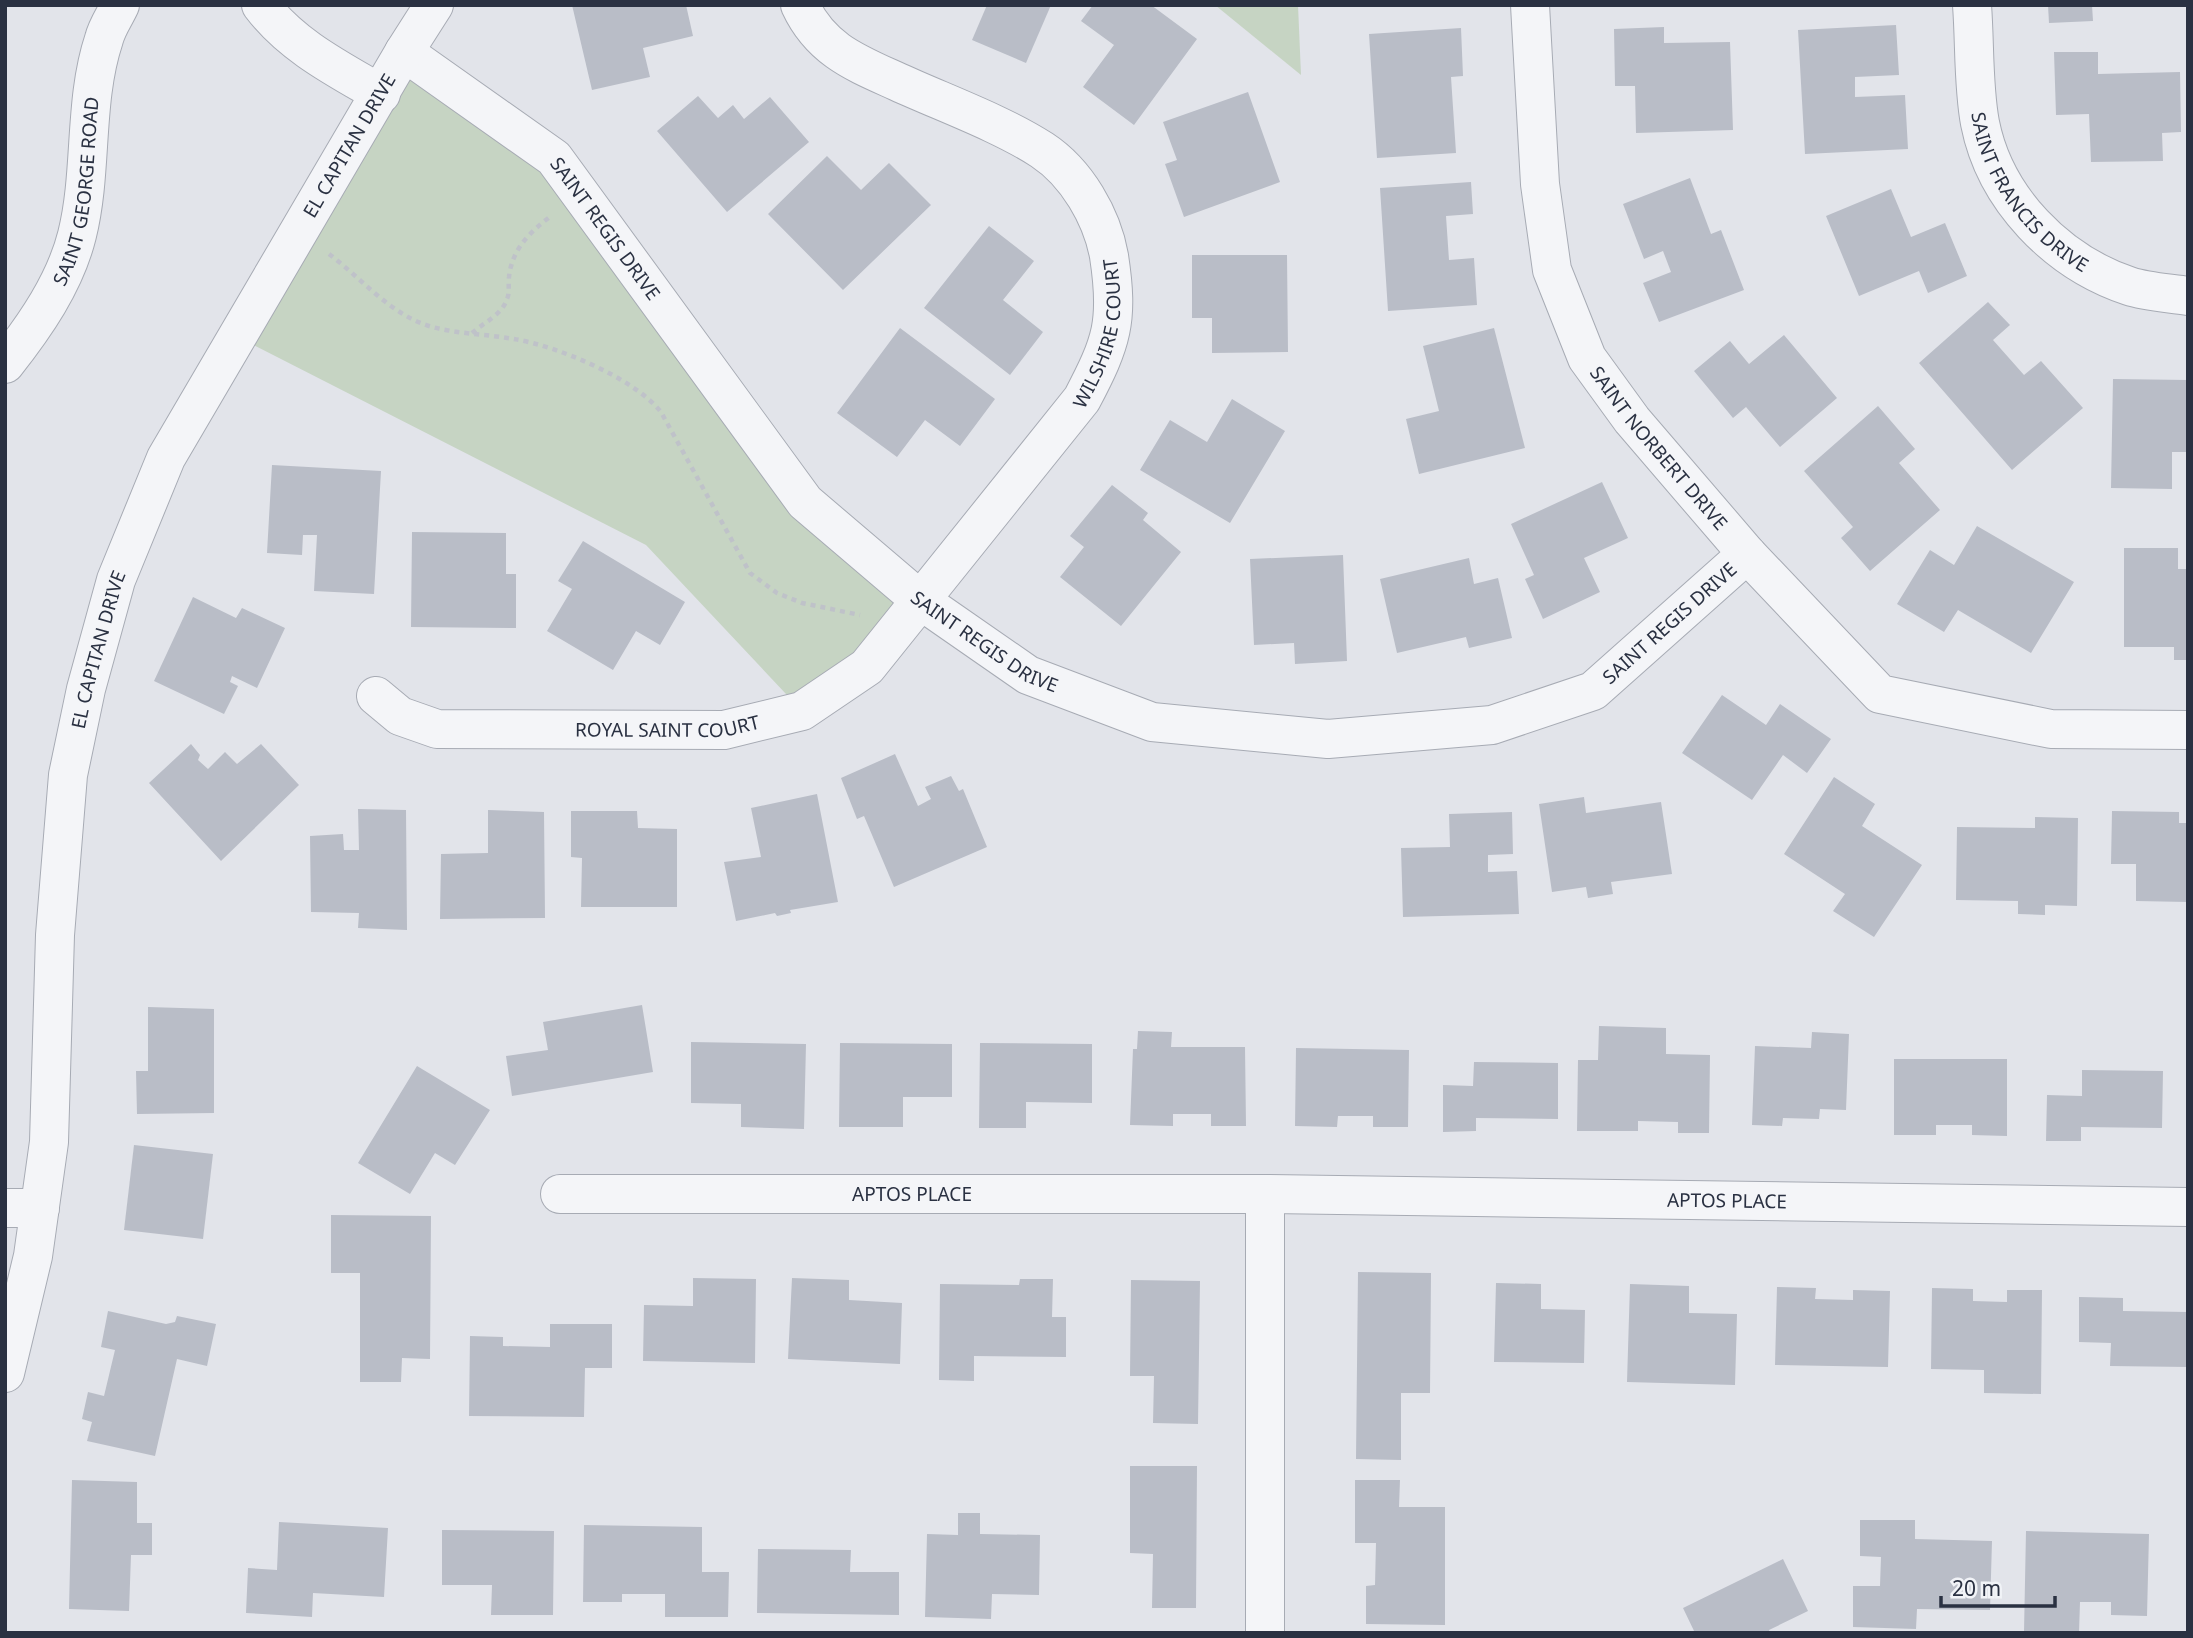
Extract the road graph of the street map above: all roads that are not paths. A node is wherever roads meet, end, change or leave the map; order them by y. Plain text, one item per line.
1 (120, 5) edge
2 (261, 5) edge
3 (434, 5) edge
4 (800, 5) edge
5 (1530, 5) edge
6 (1972, 5) edge
7 (404, 52) junction
8 (381, 94) junction
9 (2188, 296) edge
10 (5, 365) edge
11 (1747, 554) junction
12 (920, 600) junction
13 (376, 696) dead end
14 (2188, 730) edge
15 (560, 1194) dead end
16 (1265, 1194) junction
17 (2188, 1207) edge
18 (23, 1208) edge
19 (5, 1373) edge
20 (1265, 1633) edge

1 - 10 street, SAINT GEORGE ROAD
2 - 8 street
3 - 7 street, EL CAPITAN DRIVE
4 - 12 street, WILSHIRE COURT
5 - 11 street, SAINT NORBERT DRIVE
6 - 9 street, SAINT FRANCIS DRIVE
7 - 8 street, EL CAPITAN DRIVE
7 - 12 street, SAINT REGIS DRIVE
8 - 18 street, EL CAPITAN DRIVE
11 - 12 street, SAINT REGIS DRIVE
11 - 14 street, SAINT NORBERT DRIVE
12 - 13 street, ROYAL SAINT COURT
15 - 16 street, APTOS PLACE
16 - 17 street, APTOS PLACE
16 - 20 street
18 - 19 street, EL CAPITAN DRIVE

